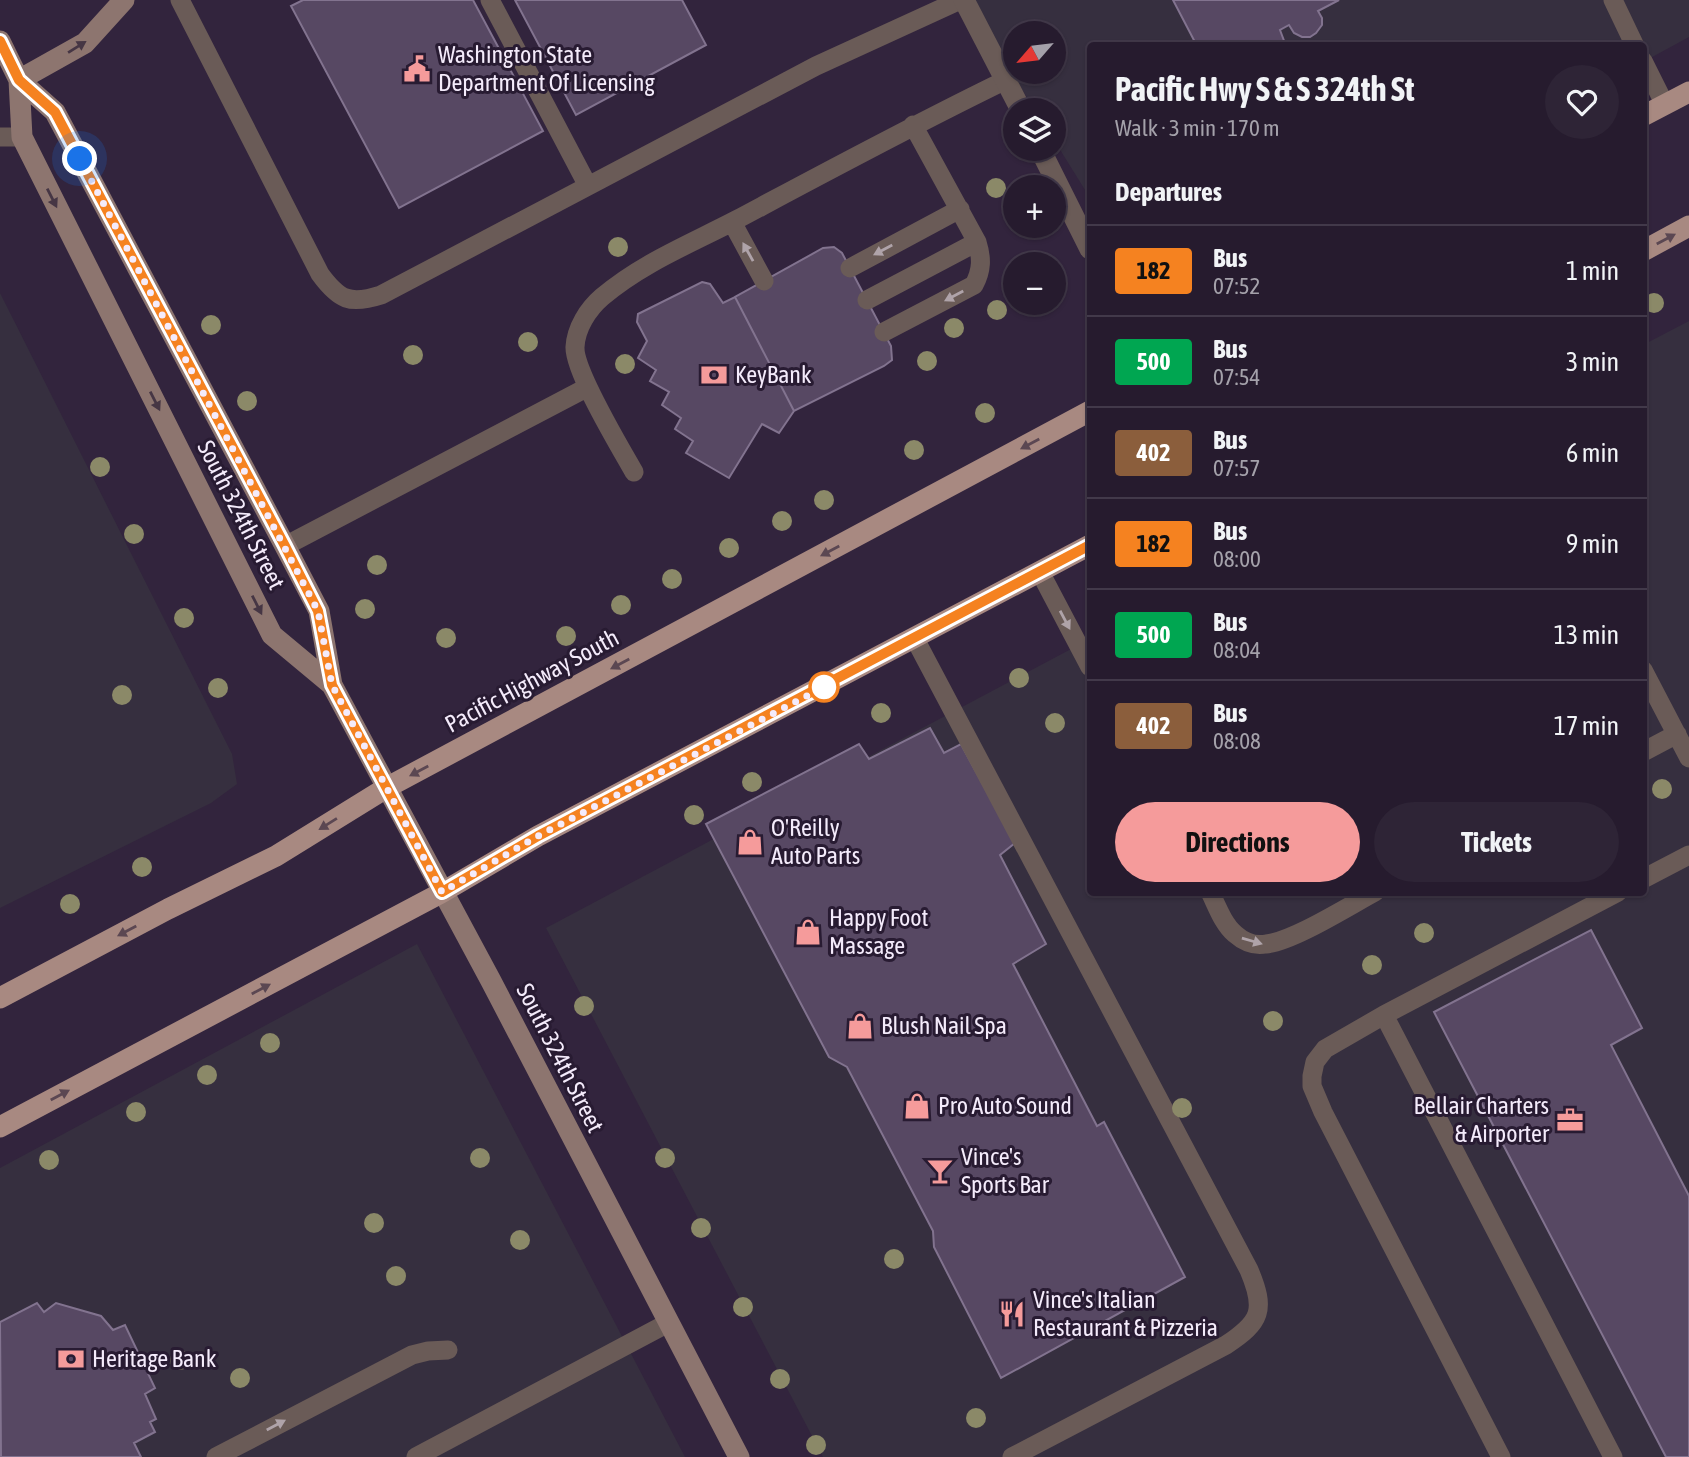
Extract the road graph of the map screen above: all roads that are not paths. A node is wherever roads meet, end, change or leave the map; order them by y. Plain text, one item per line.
1 (124, 0) edge
2 (180, 0) edge
3 (489, 0) edge
4 (962, 0) edge
5 (1613, 0) edge
6 (0, 41) edge
7 (1633, 42) edge
8 (1647, 69) edge
9 (1003, 75) edge
10 (19, 80) junction
11 (1003, 81) edge
12 (1689, 92) edge
13 (1665, 105) junction
14 (1647, 114) edge
15 (913, 125) junction
16 (22, 137) junction
17 (0, 138) edge
18 (1046, 161) edge
19 (588, 186) junction
20 (960, 209) junction
21 (732, 222) junction
22 (1689, 226) edge
23 (977, 242) junction
24 (1087, 244) edge
25 (1647, 249) edge
26 (850, 268) dead end
27 (764, 281) dead end
28 (867, 300) dead end
29 (884, 332) dead end
30 (588, 387) junction
31 (1087, 413) edge
32 (634, 472) dead end
33 (285, 546) junction
34 (1087, 547) edge
35 (1040, 572) junction
36 (915, 639) junction
37 (1087, 661) edge
38 (1647, 678) edge
39 (332, 685) junction
40 (1677, 734) junction
41 (1647, 750) edge
42 (1689, 758) edge
43 (386, 788) junction
44 (1689, 855) edge
45 (1647, 877) edge
46 (442, 892) junction
47 (1212, 896) edge
48 (1368, 896) edge
49 (1610, 896) edge
50 (0, 998) edge
51 (1384, 1015) junction
52 (0, 1127) edge
53 (668, 1323) junction
54 (448, 1350) dead end
55 (216, 1457) edge
56 (416, 1457) edge
57 (739, 1457) edge
58 (1012, 1457) edge
59 (1501, 1457) edge
60 (1613, 1457) edge

10 -> 1 street
2 - 19 lane
3 - 19 lane
4 - 9 street
4 - 19 lane
5 - 7 lane
6 - 10 street, South 324th Street
8 - 13 lane
10 - 16 street, South 324th Street
10 - 33 street, South 324th Street
11 - 15 lane
12 - 13 main road
13 - 14 main road
15 - 20 lane
15 - 21 lane
16 - 17 lane
16 -> 39 street, South 324th Street
18 - 24 street
20 - 23 lane
20 -> 26 lane
27 -> 21 lane
21 - 30 lane
25 -> 22 main road
23 - 28 lane
23 -> 29 lane
30 - 32 lane
30 - 33 lane
31 -> 43 main road, Pacific Highway South
33 - 39 street, South 324th Street
34 - 35 main road
35 - 36 main road
35 -> 37 lane
36 - 46 main road
36 - 58 lane
38 - 40 lane
39 - 43 street, South 324th Street
40 - 41 lane
40 - 42 lane
43 - 46 street, South 324th Street
43 -> 50 main road, Pacific Highway South
44 - 45 lane
52 -> 46 main road
46 - 53 street, South 324th Street
47 -> 48 lane
49 - 51 lane
51 - 59 lane
51 - 60 lane
53 - 56 lane
53 - 57 street, South 324th Street
55 -> 54 lane

